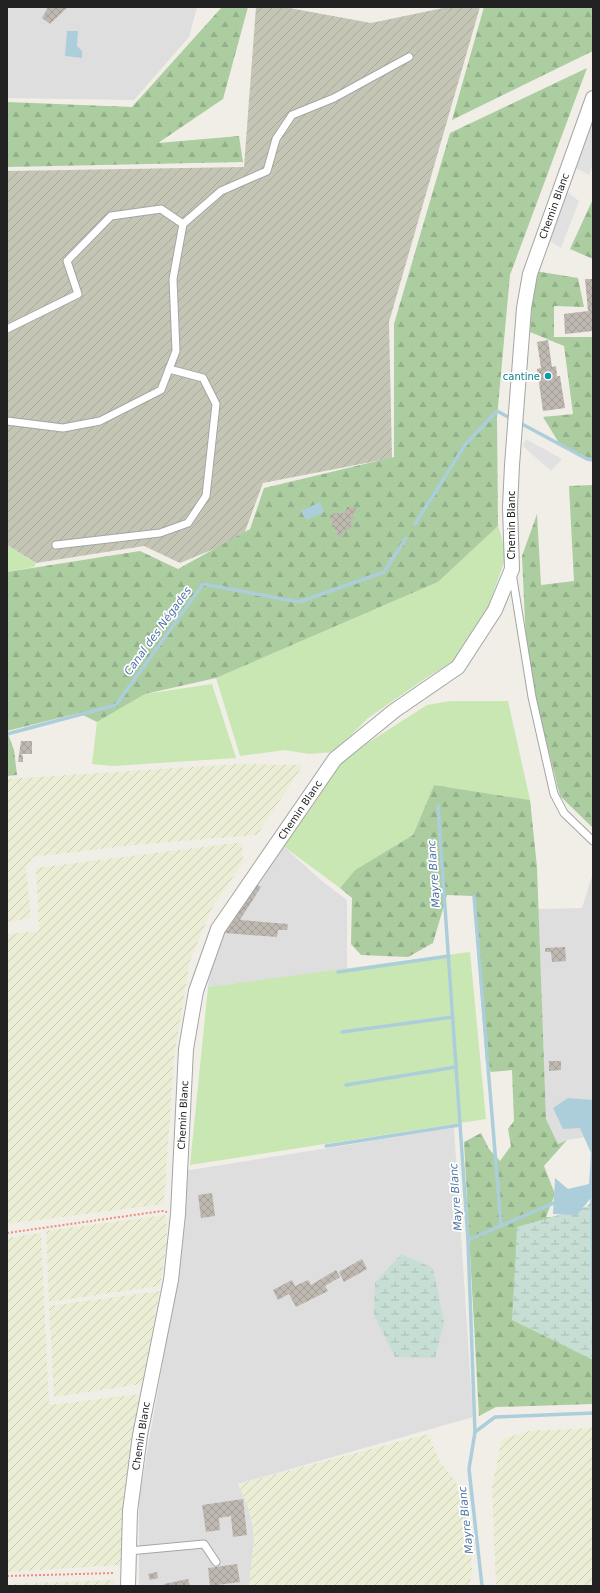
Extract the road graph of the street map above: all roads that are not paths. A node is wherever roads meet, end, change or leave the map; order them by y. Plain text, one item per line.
1 (409, 57) dead end
2 (593, 98) edge
3 (183, 224) junction
4 (7, 329) edge
5 (169, 369) junction
6 (7, 421) edge
7 (56, 545) dead end
8 (512, 569) junction
9 (593, 840) edge
10 (129, 1551) junction
11 (216, 1562) dead end
12 (128, 1579) edge

1 - 3 lane
2 - 8 street, Chemin Blanc
3 - 4 lane
3 - 5 lane
5 - 6 lane
5 - 7 lane
8 - 9 lane
8 - 10 street, Chemin Blanc
10 - 11 lane
10 - 12 street, Chemin Blanc

